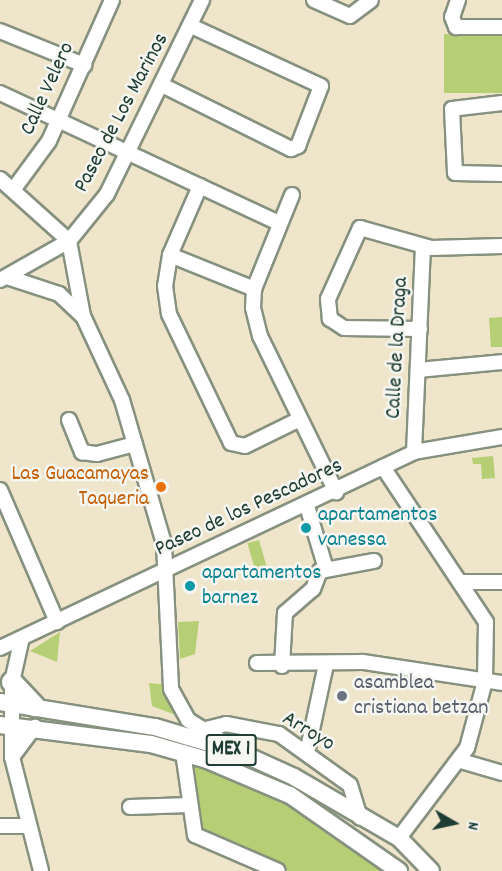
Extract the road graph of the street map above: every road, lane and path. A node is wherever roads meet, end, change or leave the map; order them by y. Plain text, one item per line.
1 (112, 0) edge
2 (202, 0) edge
3 (314, 0) edge
4 (371, 0) edge
5 (458, 0) edge
6 (191, 26) junction
7 (502, 27) edge
8 (0, 31) edge
9 (84, 65) junction
10 (164, 86) junction
11 (0, 93) edge
12 (502, 103) edge
13 (59, 121) junction
14 (129, 154) junction
15 (502, 174) edge
16 (0, 179) edge
17 (200, 186) junction
18 (13, 190) junction
19 (292, 195) dead end
20 (279, 223) junction
21 (69, 241) junction
22 (502, 246) edge
23 (423, 247) junction
24 (170, 255) junction
25 (4, 279) edge
26 (254, 290) junction
27 (83, 316) junction
28 (420, 329) junction
29 (502, 362) edge
30 (418, 370) junction
31 (69, 420) dead end
32 (298, 420) junction
33 (502, 437) edge
34 (135, 444) junction
35 (414, 452) junction
36 (382, 467) junction
37 (0, 490) edge
38 (336, 492) junction
39 (307, 506) junction
40 (374, 561) dead end
41 (326, 568) junction
42 (168, 569) junction
43 (460, 582) junction
44 (502, 582) edge
45 (57, 622) junction
46 (21, 642) junction
47 (0, 648) edge
48 (257, 663) dead end
49 (326, 664) junction
50 (282, 666) junction
51 (485, 681) junction
52 (12, 682) junction
53 (502, 683) edge
54 (6, 703) edge
55 (34, 706) junction
56 (5, 725) edge
57 (35, 727) junction
58 (206, 729) junction
59 (183, 752) junction
60 (239, 752) junction
61 (308, 753) junction
62 (12, 757) junction
63 (461, 761) junction
64 (502, 772) edge
65 (190, 805) junction
66 (130, 807) dead end
67 (360, 817) junction
68 (0, 826) edge
69 (25, 826) junction
70 (399, 838) junction
71 (394, 869) edge
72 (41, 871) edge
73 (278, 871) edge
74 (431, 871) edge

1 - 9 street, Calle Velero
2 - 6 street, Paseo de Los Marinos
3 - 4 street
5 - 7 street
6 - 10 street, Paseo de Los Marinos
6 - 10 street
8 - 9 street
9 - 13 street, Calle Velero
10 - 14 street, Paseo de Los Marinos
11 - 13 street
12 - 15 street
13 - 14 street
13 - 18 street, Calle Velero
14 - 17 street
14 - 21 street, Paseo de Los Marinos
16 - 18 street
17 - 20 street
17 - 24 street
18 - 21 street
19 - 20 street
20 - 26 street
21 - 25 street, Paseo de Los Marinos
21 - 27 street
22 - 23 street
23 - 28 street, Calle de la Draga
23 - 28 street
24 - 26 street
24 - 32 street
25 - 27 street, Paseo de Los Marinos
26 - 32 street
27 - 34 street
28 - 30 street, Calle de la Draga
29 - 30 street
30 - 35 street, Calle de la Draga
31 - 34 street
32 - 38 street
33 - 35 street, Paseo de los Pescadores
34 - 42 street
35 - 36 street, Paseo de los Pescadores
36 - 38 street, Paseo de los Pescadores
36 - 43 street
37 - 45 street
38 - 39 street, Paseo de los Pescadores
39 - 41 street
39 - 42 street, Paseo de los Pescadores
40 - 41 street
41 - 50 street
42 - 45 street, Paseo de los Pescadores
42 - 58 street
43 - 44 street
43 - 51 street
45 - 46 street, Paseo de los Pescadores
46 - 47 street, Paseo de los Pescadores
46 - 52 street
48 - 50 street
49 - 50 street
49 - 51 street
49 - 61 street
51 - 53 street
51 - 63 street
52 - 54 street
52 - 55 highway
54 - 55 main road, MEX 1
54 - 56 street
55 - 60 main road, MEX 1
56 - 57 main road, MEX 1
56 - 62 street
57 - 59 main road, MEX 1
57 - 62 street
58 - 60 street
58 - 61 street, Arroyo
59 - 65 street
59 - 71 main road, MEX 1
60 - 67 main road, MEX 1
61 - 67 street, Arroyo
62 - 69 street
63 - 64 street
63 - 70 street
65 - 66 street
65 - 73 street
67 - 70 main road, MEX 1
68 - 69 street
69 - 72 street
70 - 74 main road, MEX 1

